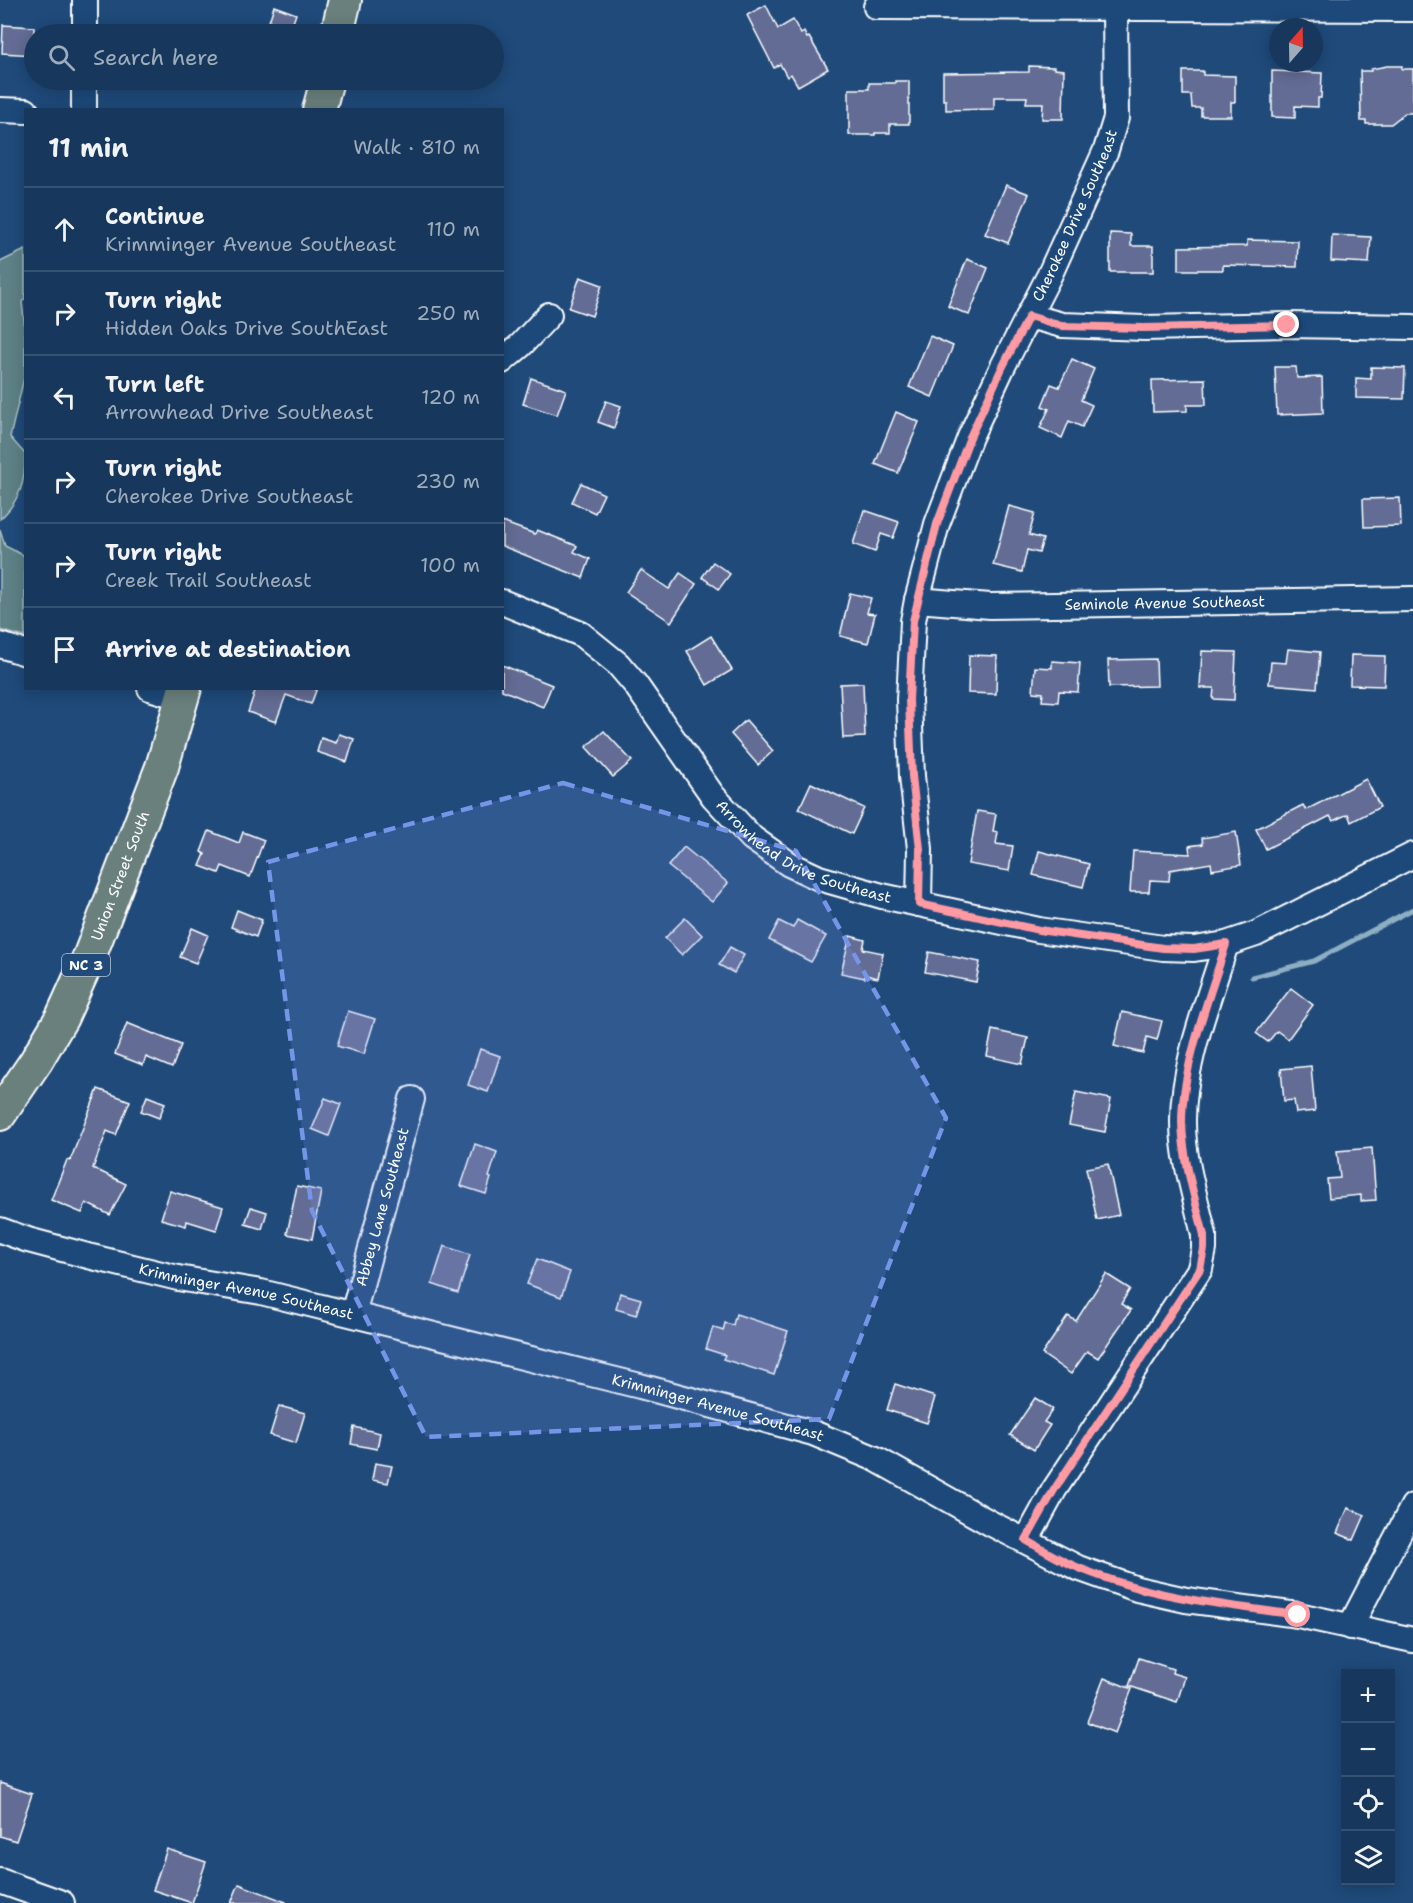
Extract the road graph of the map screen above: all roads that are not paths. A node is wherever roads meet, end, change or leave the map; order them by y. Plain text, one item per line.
1 (86, 0) edge
2 (345, 0) edge
3 (1236, 5) edge
4 (876, 7) dead end
5 (1115, 8) junction
6 (1413, 9) edge
7 (85, 24) edge
8 (340, 24) edge
9 (84, 90) edge
10 (324, 90) edge
11 (84, 108) edge
12 (320, 108) edge
13 (0, 110) edge
14 (24, 111) edge
15 (549, 315) dead end
16 (1029, 316) junction
17 (1413, 327) edge
18 (504, 359) edge
19 (1413, 599) edge
20 (917, 600) junction
21 (504, 603) edge
22 (0, 645) edge
23 (24, 652) edge
24 (164, 690) edge
25 (184, 693) edge
26 (1413, 855) edge
27 (919, 904) junction
28 (1226, 944) junction
29 (412, 1099) dead end
30 (0, 1114) edge
31 (0, 1230) edge
32 (353, 1314) junction
33 (1413, 1506) edge
34 (1026, 1540) junction
35 (1350, 1627) junction
36 (1413, 1640) edge
37 (0, 1881) edge
38 (62, 1903) edge

1 - 7 street
2 - 8 main road
3 - 5 street
3 - 6 street
4 - 5 street
5 - 16 street, Cherokee Drive Southeast
9 - 11 street
10 - 12 main road
13 - 14 street
15 - 18 street
16 - 17 street
16 - 20 street, Cherokee Drive Southeast
19 - 20 street, Seminole Avenue Southeast
20 - 27 street, Cherokee Drive Southeast
21 - 27 street, Arrowhead Drive Southeast
22 - 23 street
24 - 25 street
25 - 30 main road, Union Street South / NC 3
26 - 28 street, Arrowhead Drive Southeast
27 - 28 street, Arrowhead Drive Southeast
28 - 34 street
29 - 32 street, Abbey Lane Southeast
31 - 32 street, Krimminger Avenue Southeast
32 - 34 street, Krimminger Avenue Southeast
33 - 35 street
34 - 35 street, Krimminger Avenue Southeast
35 - 36 street, Krimminger Avenue Southeast
37 - 38 street

